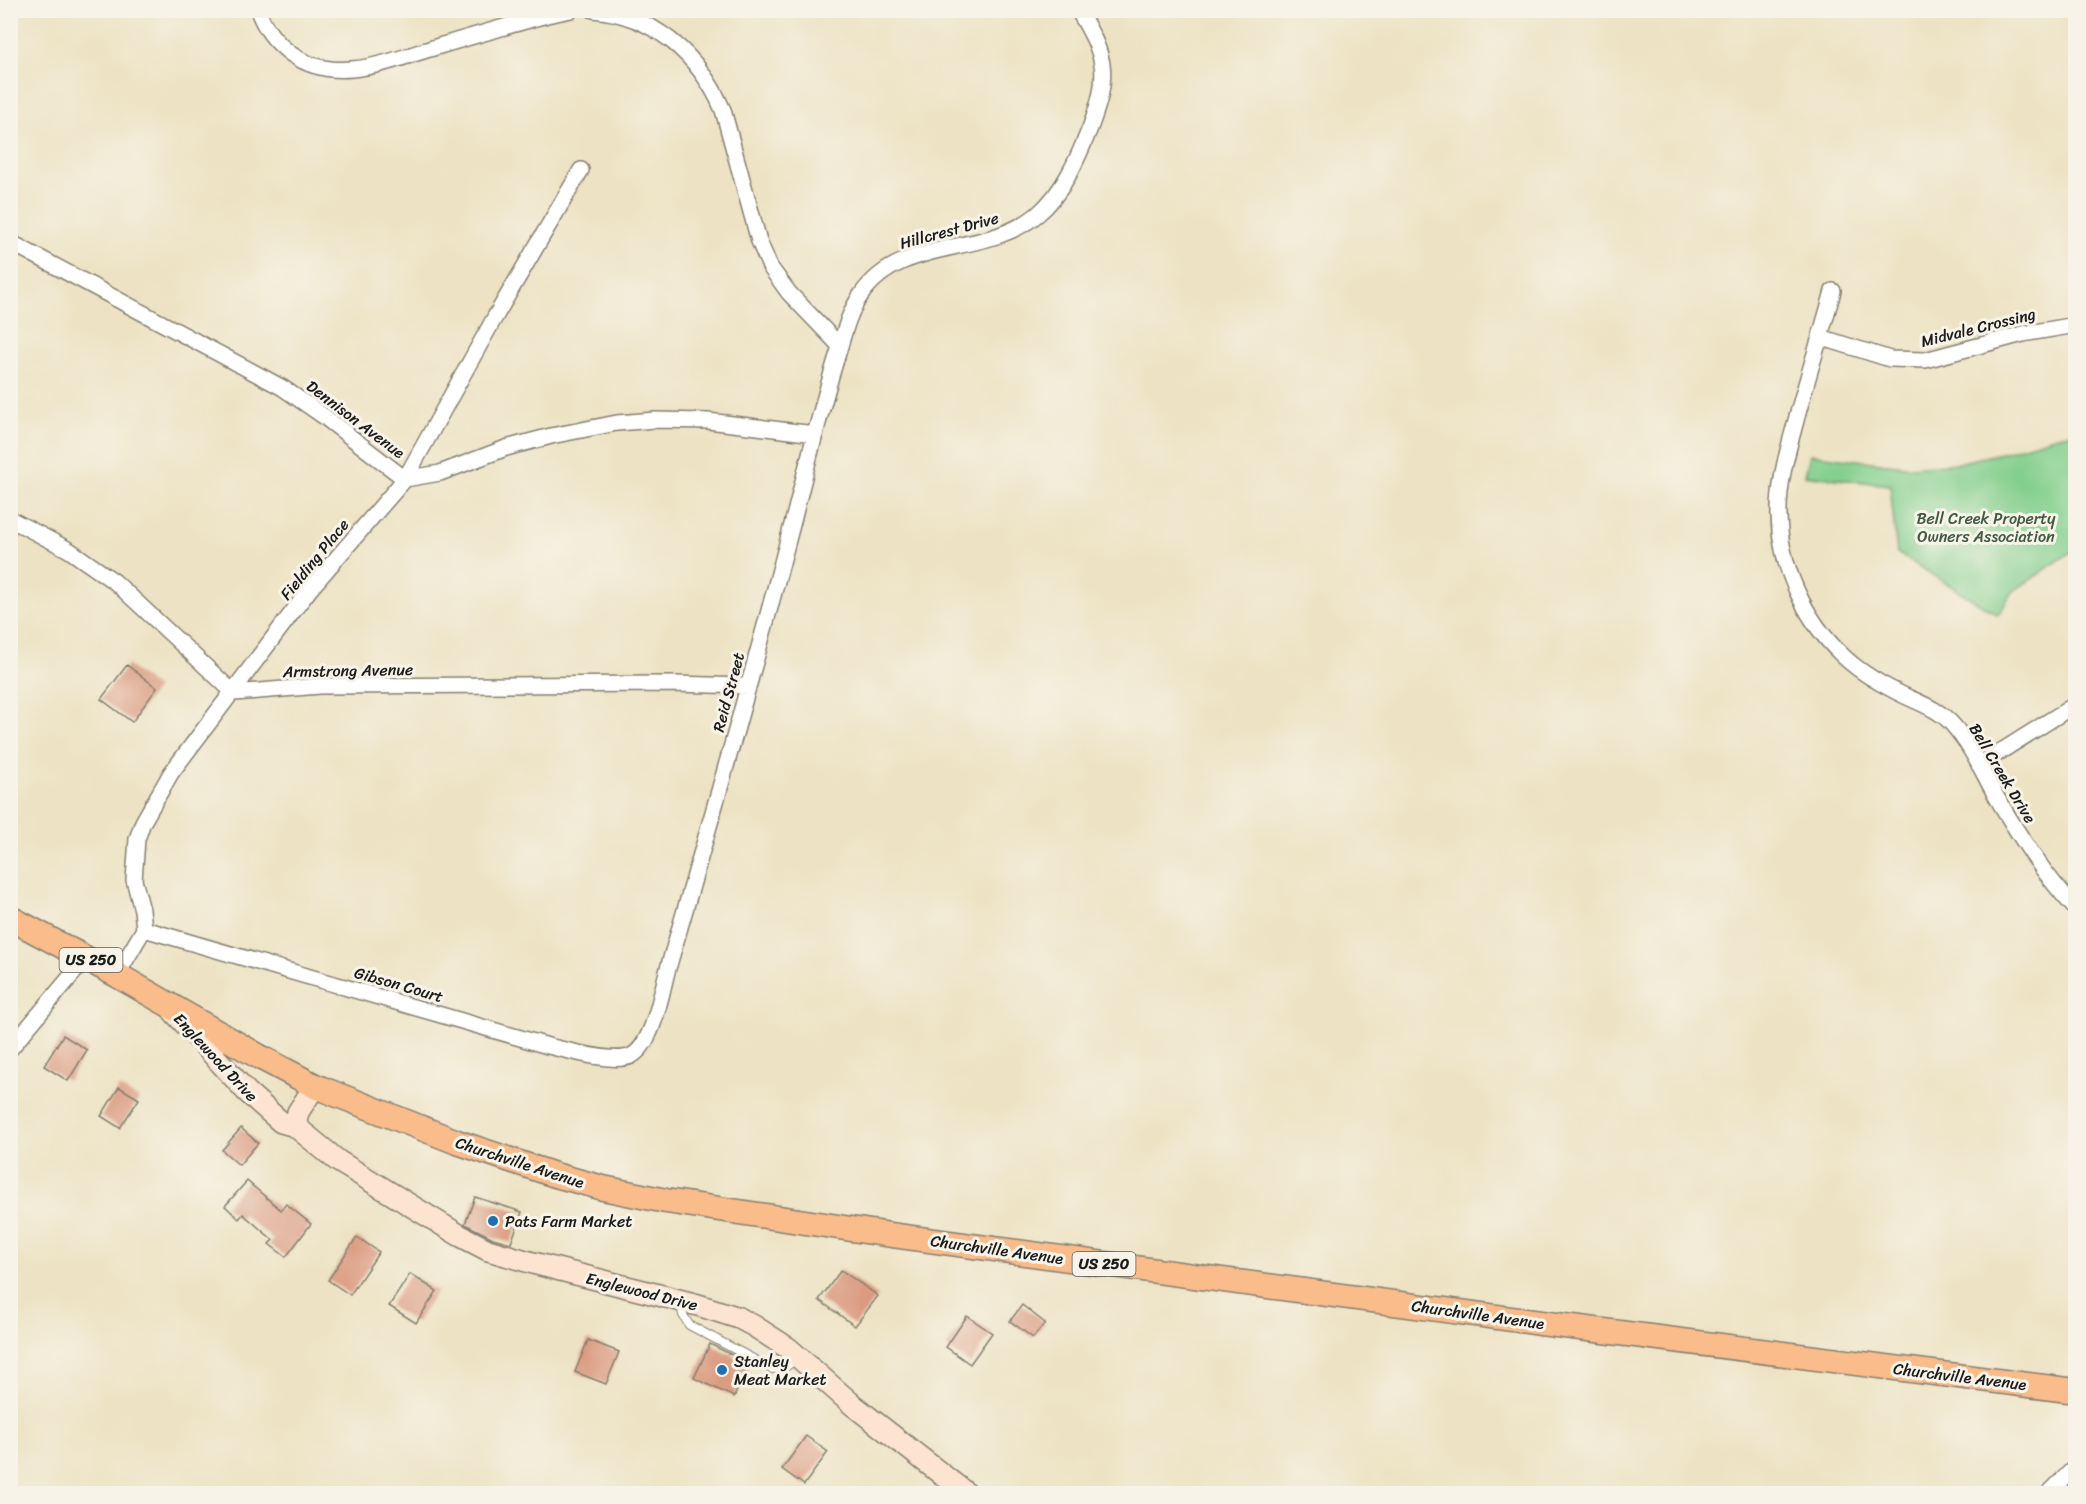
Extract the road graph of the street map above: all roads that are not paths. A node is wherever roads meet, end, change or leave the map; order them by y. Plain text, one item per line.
1 (258, 10) edge
2 (571, 10) edge
3 (593, 10) edge
4 (1078, 10) edge
5 (581, 170) dead end
6 (10, 242) edge
7 (1833, 291) dead end
8 (2076, 325) edge
9 (1820, 337) junction
10 (840, 346) junction
11 (815, 434) junction
12 (405, 479) junction
13 (10, 519) edge
14 (748, 686) junction
15 (234, 693) junction
16 (2076, 704) edge
17 (1979, 765) junction
18 (2076, 909) edge
19 (10, 918) edge
20 (144, 929) junction
21 (86, 958) junction
22 (117, 975) junction
23 (169, 1006) junction
24 (642, 1046) joint
25 (10, 1049) edge
26 (315, 1086) junction
27 (295, 1126) junction
28 (681, 1300) junction
29 (798, 1357) junction
30 (2076, 1391) edge
31 (2076, 1466) edge
32 (967, 1494) edge
33 (2048, 1494) edge

1 - 2 street
3 - 10 street
4 - 10 street, Hillcrest Drive
5 - 12 street, Fielding Place
6 - 12 street, Dennison Avenue
7 - 9 street, Bell Creek Drive
8 - 9 street, Midvale Crossing
9 - 17 street, Bell Creek Drive
10 - 11 street, Reid Street
11 - 12 street, Dennison Avenue
11 - 14 street, Reid Street
12 - 15 street, Fielding Place
13 - 15 street
14 - 15 street, Armstrong Avenue
14 - 24 street, Reid Street
15 - 20 street, Fielding Place
16 - 17 street
17 - 18 street, Bell Creek Drive
19 - 21 main road, Churchville Avenue / US 250
20 - 22 street
20 - 24 street, Gibson Court
21 - 22 main road, Churchville Avenue / US 250
21 - 25 street
22 - 23 main road, Churchville Avenue / US 250
23 - 26 main road, Churchville Avenue / US 250
23 - 27 street, Englewood Drive
26 - 27 street
26 - 30 main road, Churchville Avenue / US 250
27 - 28 street, Englewood Drive
28 - 29 street, Englewood Drive
28 - 29 lane
29 - 32 street, Englewood Drive
31 - 33 street

